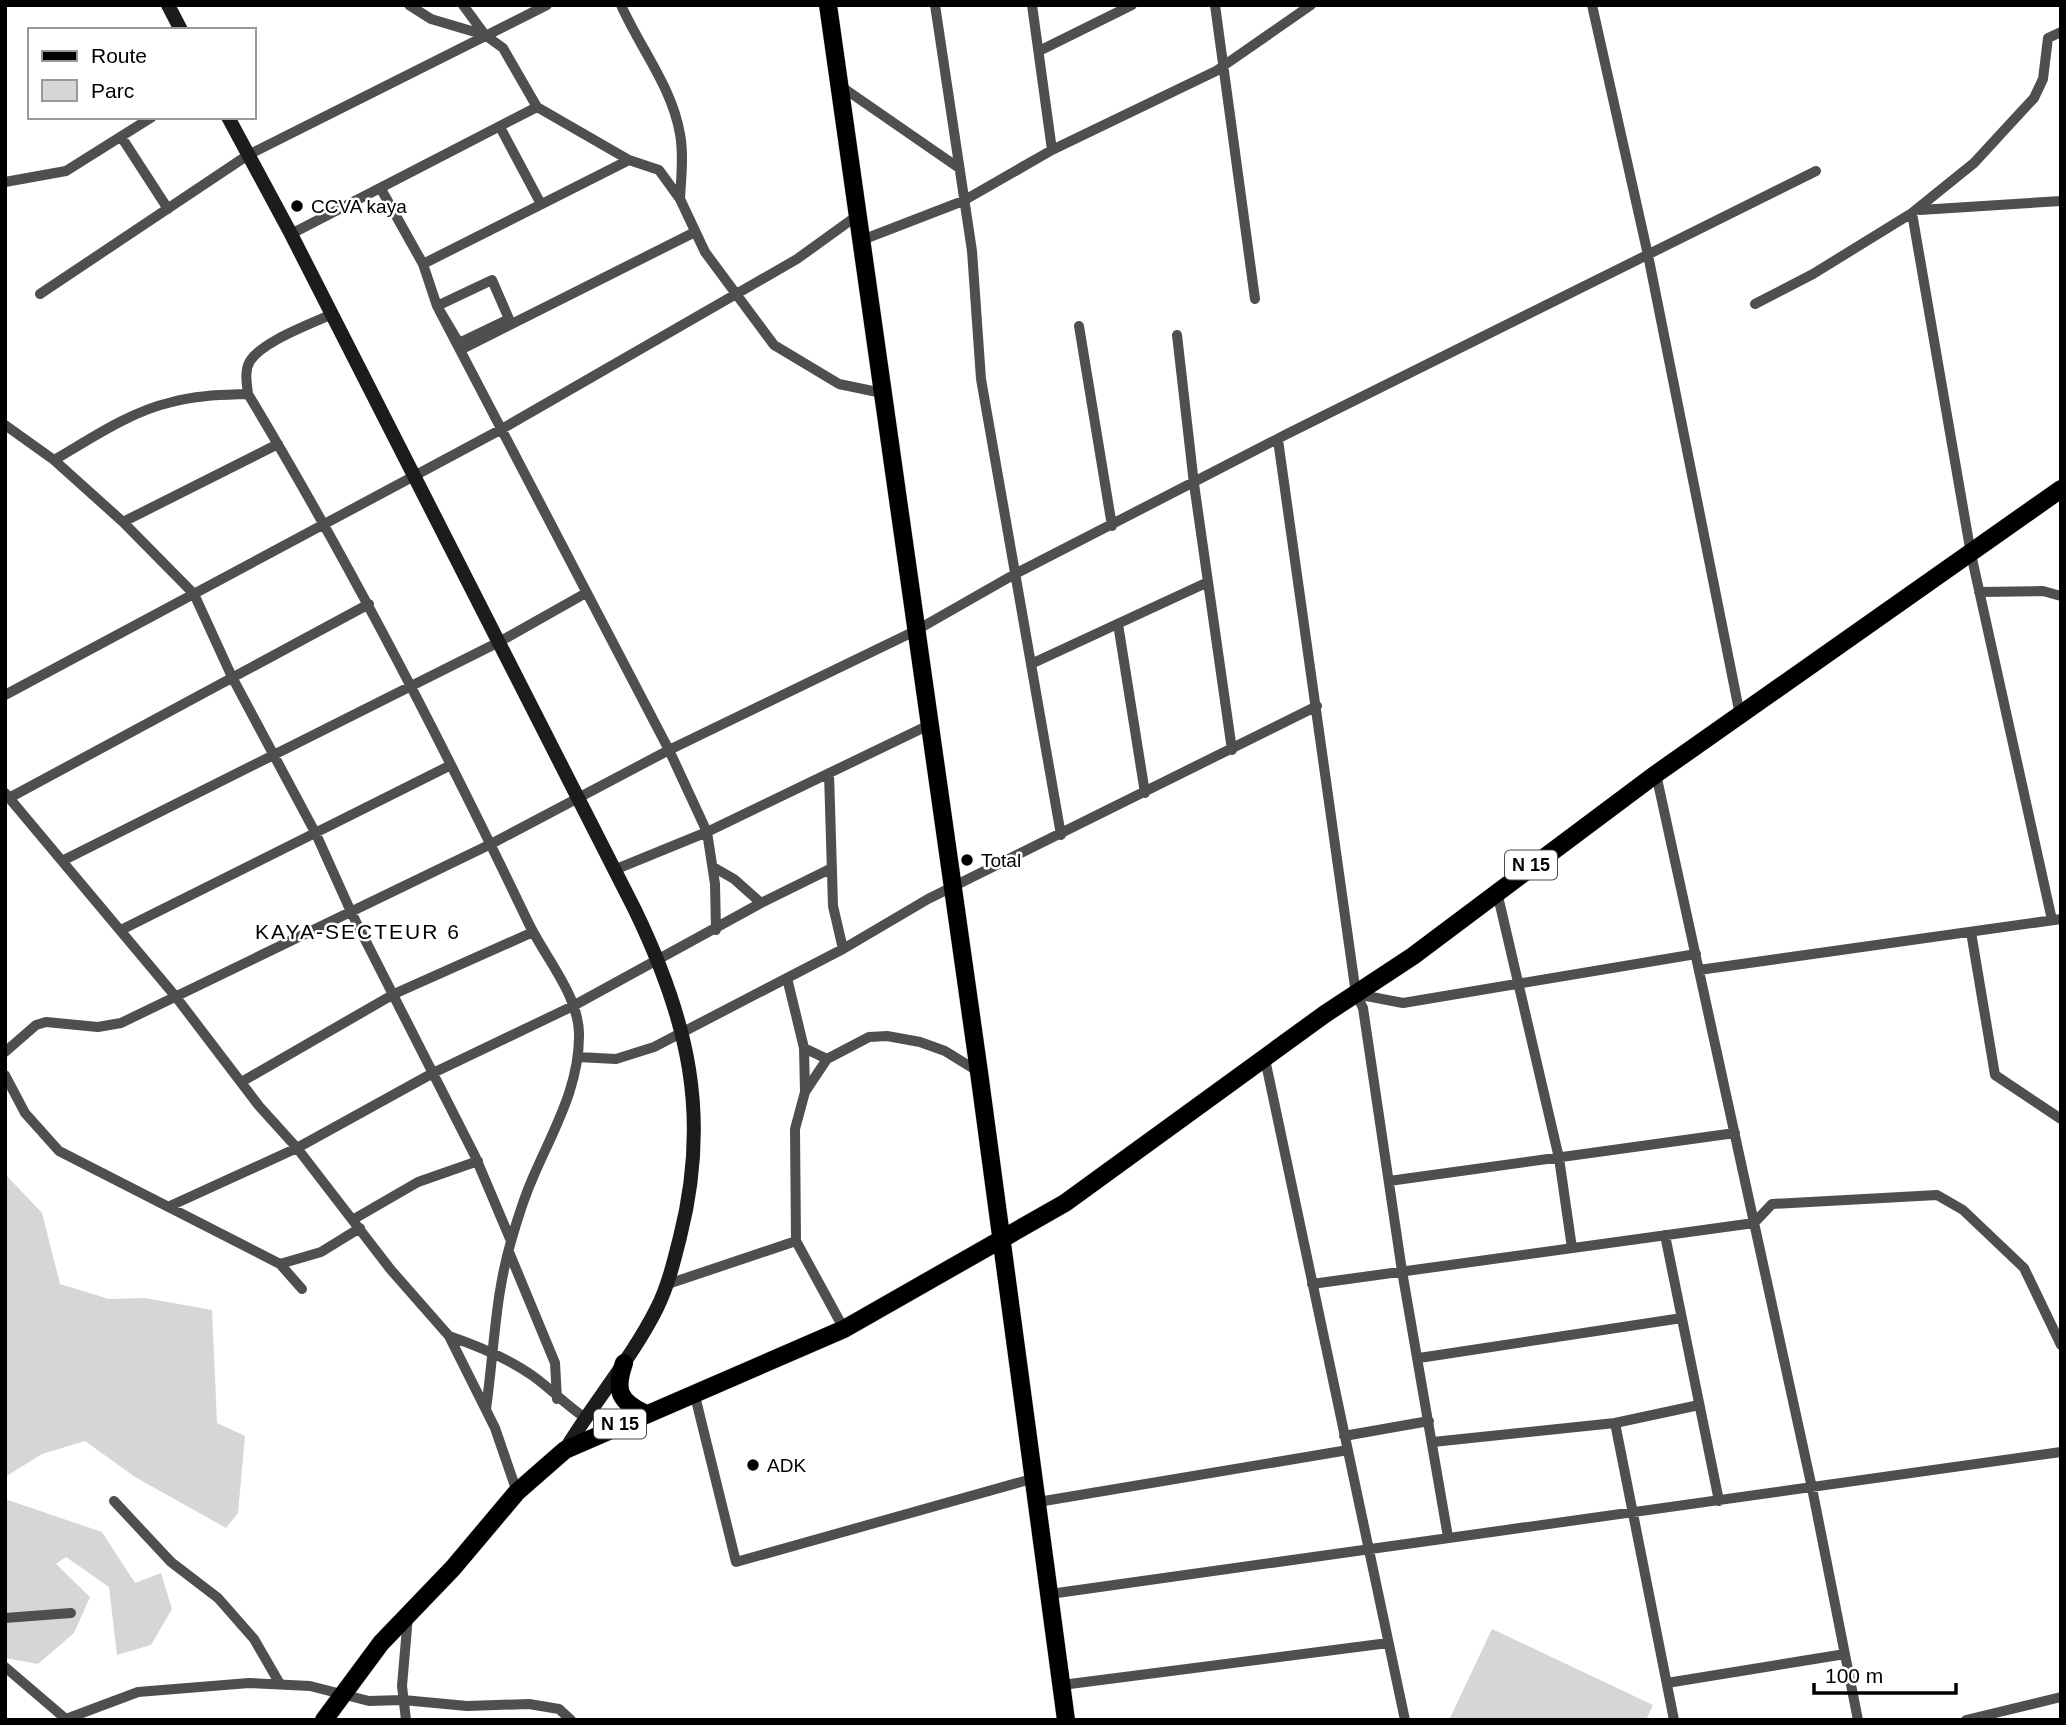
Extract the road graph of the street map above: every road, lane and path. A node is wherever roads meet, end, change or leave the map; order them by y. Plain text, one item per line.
1 (168, 5) edge
2 (408, 5) edge
3 (463, 5) edge
4 (547, 5) edge
5 (621, 5) edge
6 (828, 5) edge
7 (935, 5) edge
8 (1032, 5) edge
9 (1132, 5) edge
10 (1215, 5) edge
11 (1311, 5) edge
12 (1592, 5) edge
13 (180, 28) edge
14 (2061, 32) edge
15 (485, 35) junction
16 (1039, 51) junction
17 (1223, 66) junction
18 (839, 85) junction
19 (537, 107) junction
20 (149, 119) edge
21 (229, 119) edge
22 (500, 127) junction
23 (122, 138) junction
24 (1052, 150) junction
25 (248, 155) junction
26 (629, 160) junction
27 (959, 169) junction
28 (1815, 171) dead end
29 (5, 182) edge
30 (381, 189) junction
31 (680, 199) junction
32 (963, 201) junction
33 (2061, 201) edge
34 (541, 204) junction
35 (168, 209) junction
36 (1915, 212) junction
37 (858, 215) junction
38 (693, 233) junction
39 (291, 234) junction
40 (862, 240) junction
41 (1648, 255) junction
42 (423, 264) junction
43 (40, 294) dead end
44 (735, 296) junction
45 (1255, 299) dead end
46 (1755, 304) dead end
47 (437, 306) junction
48 (332, 314) junction
49 (1079, 326) dead end
50 (1177, 335) dead end
51 (460, 350) junction
52 (882, 393) junction
53 (248, 394) junction
54 (5, 425) edge
55 (500, 430) junction
56 (1278, 440) junction
57 (278, 444) junction
58 (54, 460) junction
59 (415, 477) junction
60 (1194, 484) junction
61 (2061, 489) edge
62 (123, 522) junction
63 (325, 523) junction
64 (1112, 526) junction
65 (1971, 554) junction
66 (1015, 575) junction
67 (1208, 582) junction
68 (1979, 592) junction
69 (586, 593) junction
70 (194, 594) junction
71 (2061, 596) edge
72 (369, 604) junction
73 (1118, 624) junction
74 (915, 631) junction
75 (499, 642) junction
76 (1031, 664) junction
77 (232, 677) junction
78 (412, 686) junction
79 (5, 695) edge
80 (1317, 706) junction
81 (1740, 715) junction
82 (929, 725) junction
83 (669, 750) junction
84 (1232, 750) junction
85 (273, 756) junction
86 (451, 765) junction
87 (829, 773) junction
88 (1656, 774) junction
89 (1145, 793) junction
90 (7, 796) edge
91 (577, 797) junction
92 (707, 832) junction
93 (316, 834) junction
94 (1061, 835) junction
95 (491, 845) junction
96 (64, 860) junction
97 (713, 867) junction
98 (832, 868) junction
99 (614, 870) junction
100 (953, 889) junction
101 (1497, 892) junction
102 (761, 903) junction
103 (352, 914) junction
104 (2057, 920) edge
105 (121, 930) junction
106 (716, 930) junction
107 (533, 932) junction
108 (1972, 932) junction
109 (844, 949) junction
110 (1696, 954) junction
111 (659, 960) junction
112 (1699, 970) junction
113 (786, 978) junction
114 (1517, 984) junction
115 (394, 994) junction
116 (1356, 994) junction
117 (176, 997) junction
118 (573, 1006) junction
119 (683, 1032) junction
120 (804, 1048) junction
121 (5, 1052) edge
122 (578, 1057) junction
123 (827, 1059) junction
124 (1265, 1059) junction
125 (979, 1072) junction
126 (433, 1073) junction
127 (5, 1075) edge
128 (243, 1081) junction
129 (805, 1092) junction
130 (2061, 1119) edge
131 (1735, 1133) junction
132 (297, 1148) junction
133 (1559, 1158) junction
134 (478, 1161) junction
135 (1389, 1181) junction
136 (170, 1206) junction
137 (1754, 1223) junction
138 (357, 1224) junction
139 (1665, 1235) junction
140 (1001, 1240) junction
141 (796, 1241) junction
142 (510, 1247) junction
143 (1572, 1248) junction
144 (281, 1264) junction
145 (1402, 1271) junction
146 (668, 1284) junction
147 (1312, 1284) junction
148 (302, 1289) dead end
149 (1682, 1318) junction
150 (844, 1329) junction
151 (449, 1336) junction
152 (2061, 1345) edge
153 (494, 1354) junction
154 (1419, 1358) junction
155 (624, 1363) junction
156 (694, 1392) junction
157 (557, 1399) junction
158 (1699, 1405) junction
159 (486, 1409) junction
160 (644, 1413) junction
161 (584, 1417) junction
162 (1429, 1422) junction
163 (1615, 1423) junction
164 (1345, 1436) junction
165 (1433, 1442) junction
166 (565, 1450) junction
167 (1348, 1450) junction
168 (2061, 1452) edge
169 (1035, 1478) junction
170 (1812, 1488) junction
171 (517, 1492) junction
172 (114, 1501) dead end
173 (1719, 1501) junction
174 (1038, 1502) junction
175 (1635, 1513) junction
176 (1448, 1537) junction
177 (1368, 1548) junction
178 (1050, 1594) junction
179 (71, 1613) dead end
180 (408, 1616) junction
181 (5, 1618) edge
182 (1388, 1643) junction
183 (1845, 1654) junction
184 (5, 1667) edge
185 (280, 1684) junction
186 (1667, 1684) junction
187 (1062, 1685) junction
188 (340, 1695) junction
189 (2061, 1697) edge
190 (403, 1700) junction
191 (66, 1719) edge
192 (324, 1720) edge
193 (406, 1720) edge
194 (571, 1720) edge
195 (1066, 1720) edge
196 (1405, 1720) edge
197 (1674, 1720) edge
198 (1857, 1720) edge
199 (1966, 1720) edge

1 - 13 main road
2 - 15 street
3 - 15 street
4 - 15 street
5 - 31 street
6 - 18 main road
7 - 27 street
8 - 16 street
9 - 16 street
10 - 17 street
11 - 17 street
12 - 41 street
14 - 36 street
15 - 19 street
15 - 25 street
16 - 24 street
17 - 24 street
17 - 45 street
18 - 27 street
18 - 37 main road
19 - 22 street
19 - 26 street
20 - 23 street
21 - 25 main road
22 - 30 street
22 - 34 street
23 - 29 street
23 - 35 street
24 - 32 street
25 - 35 street
25 - 39 main road
26 - 31 street
26 - 34 street
27 - 32 street
28 - 41 street
30 - 39 street
30 - 42 street
31 - 38 street
32 - 40 street
32 - 66 street
33 - 36 street
34 - 42 street
35 - 43 street
36 - 46 street
36 - 65 street
37 - 40 main road
37 - 44 street
38 - 44 street
38 - 51 street
39 - 48 main road
40 - 52 main road
41 - 56 street
41 - 81 street
42 - 47 street
44 - 52 street
44 - 55 street
47 - 47 street
47 - 51 street
48 - 53 street
48 - 59 main road
49 - 64 street
50 - 60 street
51 - 55 street
52 - 74 main road
53 - 57 street
53 - 58 street
54 - 58 street
55 - 59 street
55 - 69 street
56 - 60 street
56 - 80 street
57 - 62 street
57 - 63 street
58 - 62 street
59 - 63 street
59 - 75 main road
60 - 64 street
60 - 67 street
61 - 65 main road, N 15
62 - 70 street
63 - 70 street
63 - 72 street
64 - 66 street
65 - 68 street
65 - 81 main road, N 15
66 - 74 street
66 - 76 street
67 - 73 street
67 - 84 street
68 - 71 street
68 - 104 street
69 - 75 street
69 - 83 street
70 - 77 street
70 - 79 street
72 - 77 street
72 - 78 street
73 - 76 street
73 - 89 street
74 - 82 main road
74 - 83 street
75 - 78 street
75 - 91 main road
76 - 94 street
77 - 85 street
77 - 90 street
78 - 85 street
78 - 86 street
80 - 84 street
80 - 116 street
81 - 88 main road, N 15
82 - 87 street
82 - 100 main road
83 - 91 street
83 - 92 street
84 - 89 street
85 - 93 street
85 - 96 street
86 - 93 street
86 - 95 street
87 - 92 street
87 - 98 street
88 - 101 main road, N 15
88 - 110 street
89 - 94 street
90 - 96 street
91 - 95 street
91 - 99 main road
92 - 97 street
92 - 99 street
93 - 103 street
93 - 105 street
94 - 100 street
95 - 103 street
95 - 107 street
96 - 105 street
97 - 102 street
97 - 106 street
98 - 102 street
98 - 109 street
99 - 111 main road
100 - 109 street
100 - 125 main road
101 - 114 street
101 - 116 main road, N 15
102 - 106 street
103 - 115 street
103 - 117 street
104 - 108 street
105 - 117 street
106 - 111 street
107 - 115 street
107 - 118 street
108 - 112 street
108 - 130 street
109 - 113 street
110 - 112 street
110 - 114 street
111 - 118 street
111 - 119 main road
112 - 131 street
113 - 119 street
113 - 120 street
114 - 116 street
114 - 133 street
115 - 126 street
115 - 128 street
116 - 124 main road, N 15
116 - 135 street
117 - 121 street
117 - 128 street
118 - 122 street
118 - 126 street
119 - 122 street
119 - 146 main road
120 - 123 street
120 - 129 street
122 - 142 street
123 - 125 street
123 - 129 street
124 - 140 main road, N 15
124 - 147 street
125 - 140 main road
126 - 132 street
126 - 134 street
127 - 136 street
128 - 132 street
129 - 141 street
131 - 133 street
131 - 137 street
132 - 136 street
132 - 138 street
133 - 135 street
133 - 143 street
134 - 138 street
134 - 142 street
135 - 145 street
136 - 144 street
137 - 139 street
137 - 152 street
137 - 170 street
138 - 144 street
138 - 151 street
139 - 143 street
139 - 149 street
140 - 150 main road, N 15
140 - 169 main road
141 - 146 street
141 - 150 street
142 - 153 street
142 - 157 street
143 - 145 street
144 - 148 street
145 - 147 street
145 - 154 street
146 - 155 main road
147 - 164 street
149 - 154 street
149 - 158 street
150 - 156 main road, N 15
151 - 153 street
151 - 159 street
153 - 157 street
153 - 159 street
154 - 162 street
155 - 160 main road
155 - 161 main road
156 - 160 main road, N 15
156 - 169 street
157 - 161 street
158 - 163 street
158 - 173 street
159 - 171 street
160 - 166 main road, N 15
161 - 166 main road
162 - 164 street
162 - 165 street
163 - 165 street
163 - 175 street
164 - 167 street
165 - 176 street
166 - 171 main road, N 15
167 - 174 street
167 - 177 street
168 - 170 street
169 - 174 main road
170 - 173 street
170 - 183 street
171 - 180 main road, N 15
172 - 185 street
173 - 175 street
174 - 178 main road
175 - 176 street
175 - 186 street
176 - 177 street
177 - 178 street
177 - 182 street
178 - 187 main road
179 - 181 street
180 - 188 main road, N 15
180 - 190 street
182 - 187 street
182 - 196 street
183 - 186 street
183 - 198 street
184 - 191 street
185 - 188 street
185 - 191 street
186 - 197 street
187 - 195 main road
188 - 190 street
188 - 192 main road, N 15
189 - 199 street
190 - 193 street
190 - 194 street

